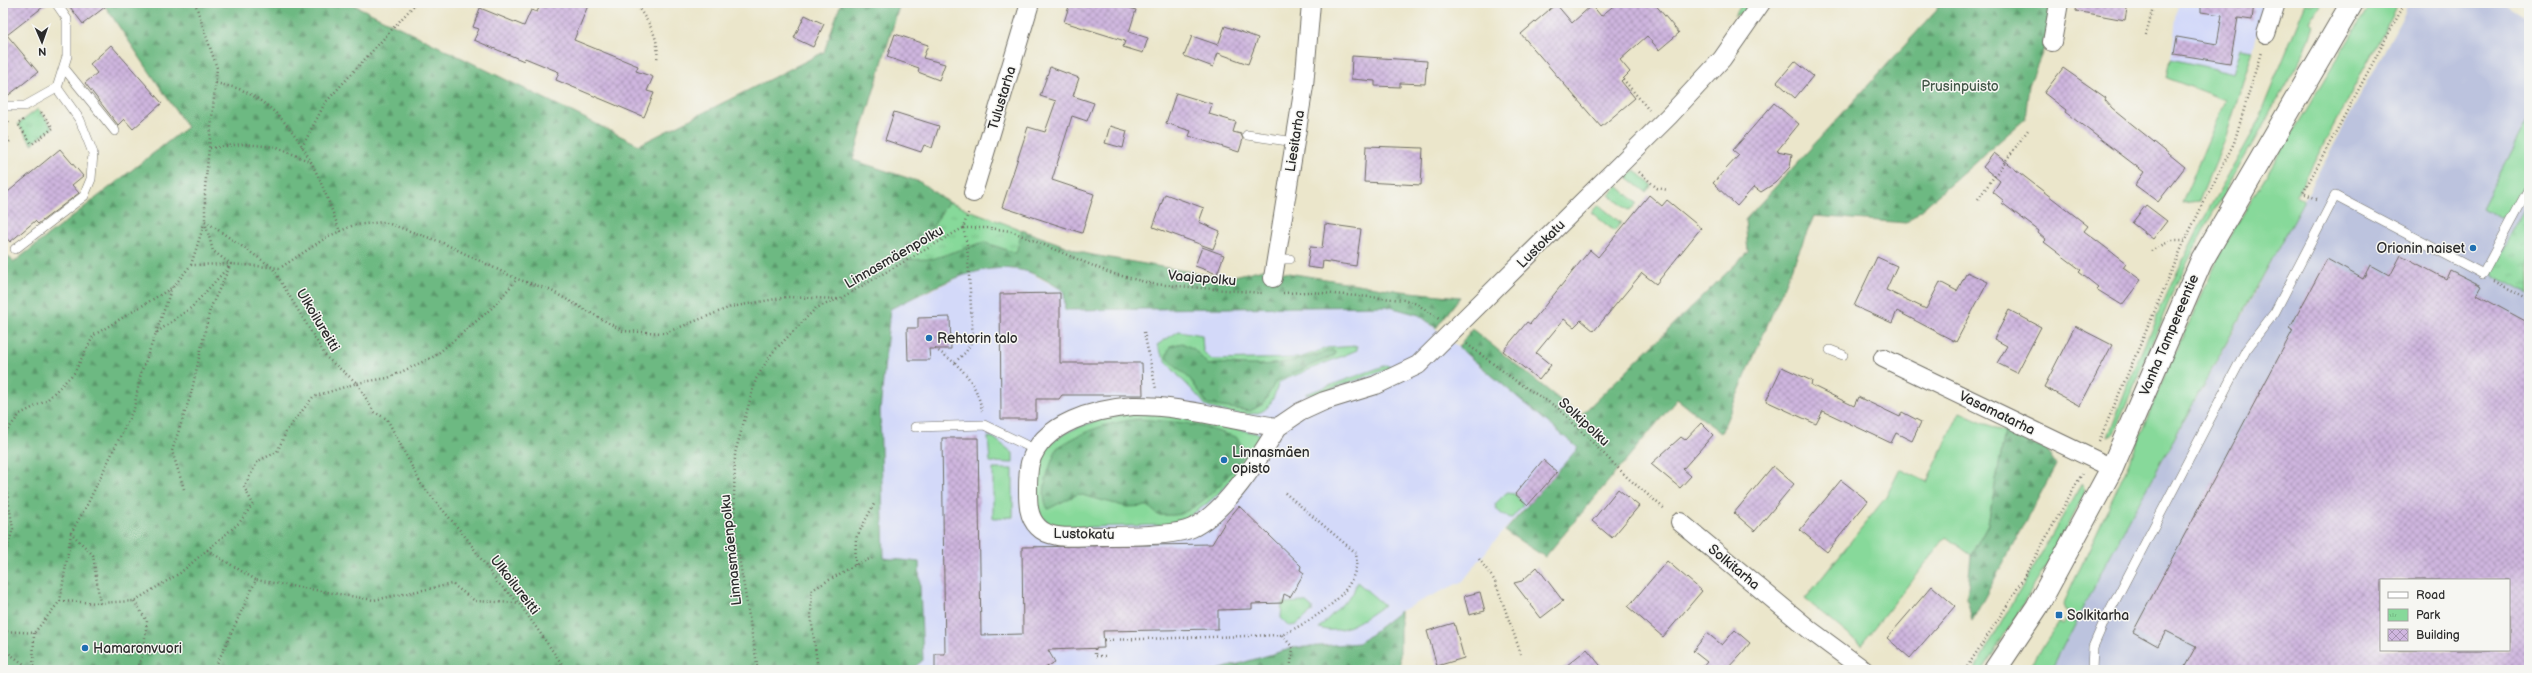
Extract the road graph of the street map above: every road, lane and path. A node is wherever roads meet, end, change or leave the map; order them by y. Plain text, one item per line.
1 (56, 3) edge
2 (195, 3) edge
3 (416, 3) edge
4 (634, 3) edge
5 (1030, 3) edge
6 (1311, 3) edge
7 (1761, 3) edge
8 (2059, 3) edge
9 (2154, 3) edge
10 (2276, 3) edge
11 (2352, 3) edge
12 (2405, 3) edge
13 (2266, 34) joint
14 (2146, 35) dead end
15 (2052, 42) dead end
16 (657, 60) dead end
17 (64, 68) junction
18 (1623, 79) dead end
19 (216, 83) junction
20 (58, 88) junction
21 (33, 101) junction
22 (3, 104) edge
23 (38, 109) junction
24 (1651, 112) dead end
25 (2028, 130) dead end
26 (115, 131) dead end
27 (3, 132) edge
28 (1247, 135) dead end
29 (1295, 142) junction
30 (3, 146) edge
31 (302, 147) junction
32 (210, 148) junction
33 (314, 163) junction
34 (1638, 170) dead end
35 (2529, 188) edge
36 (1668, 190) dead end
37 (973, 193) dead end
38 (1978, 198) dead end
39 (2330, 205) junction
40 (204, 222) junction
41 (963, 228) junction
42 (340, 232) junction
43 (2185, 240) junction
44 (15, 249) dead end
45 (2151, 251) dead end
46 (231, 264) junction
47 (192, 265) junction
48 (272, 267) junction
49 (2483, 274) junction
50 (517, 279) junction
51 (173, 287) junction
52 (1273, 288) junction
53 (839, 299) junction
54 (2529, 299) edge
55 (1444, 320) dead end
56 (1144, 332) dead end
57 (156, 333) junction
58 (1467, 344) dead end
59 (935, 349) dead end
60 (1830, 350) dead end
61 (1843, 355) dead end
62 (1882, 358) dead end
63 (955, 362) junction
64 (357, 384) junction
65 (1159, 406) junction
66 (984, 425) junction
67 (915, 427) dead end
68 (1278, 427) junction
69 (3, 436) edge
70 (1036, 450) junction
71 (2091, 458) junction
72 (2112, 468) junction
73 (3, 470) edge
74 (184, 489) dead end
75 (1284, 492) dead end
76 (874, 504) dead end
77 (1680, 522) joint
78 (71, 533) junction
79 (207, 550) junction
80 (872, 558) dead end
81 (1479, 559) dead end
82 (3, 562) edge
83 (855, 565) junction
84 (256, 580) junction
85 (60, 601) junction
86 (134, 601) junction
87 (100, 603) junction
88 (519, 603) junction
89 (3, 631) edge
90 (34, 633) junction
91 (1282, 634) junction
92 (1104, 640) dead end
93 (1095, 648) dead end
94 (3, 649) edge
95 (1522, 654) dead end
96 (1105, 656) dead end
97 (32, 670) edge
98 (137, 670) edge
99 (214, 670) edge
100 (566, 670) edge
101 (758, 670) edge
102 (818, 670) edge
103 (1290, 670) edge
104 (1864, 670) edge
105 (1965, 670) edge
106 (1995, 670) edge
107 (2092, 670) edge

1 - 17 lane
2 - 19 path
3 - 31 path
4 - 16 path
5 - 37 street, Tulustarha
6 - 29 street, Liesitarha
7 - 68 street, Lustokatu
8 - 15 street
9 - 14 path
10 - 13 street
11 - 72 main road, Vanha Tampereentie
12 - 39 path
13 - 43 path
17 - 20 lane
17 - 26 lane
18 - 24 path
19 - 31 path
19 - 32 path
20 - 21 lane
20 - 44 lane
21 - 22 lane
21 - 23 path
23 - 23 path
25 - 38 path
27 - 30 path
28 - 29 lane
29 - 52 street, Liesitarha
31 - 33 path
32 - 33 path
32 - 40 path
33 - 42 path
34 - 36 path
35 - 49 lane
39 - 49 lane
39 - 107 lane
40 - 46 path
40 - 47 path
40 - 48 path
41 - 52 path, Vaajapolku
41 - 53 path, Linnasmäenpolku
41 - 63 path
42 - 48 path
42 - 50 path
43 - 45 path
43 - 71 path
46 - 47 path
46 - 48 path
46 - 57 path
46 - 74 path
47 - 51 path
48 - 64 path, Ulkoilureitti
49 - 54 path
50 - 53 path
50 - 64 path
51 - 57 path
51 - 69 path
52 - 55 path, Vaajapolku
53 - 101 path, Linnasmäenpolku
56 - 65 path
57 - 78 path
58 - 77 path, Solkipolku
59 - 63 path
60 - 61 lane
62 - 71 street, Vasamatarha
63 - 66 path
64 - 79 path
64 - 88 path, Ulkoilureitti
65 - 68 street, Lustokatu
65 - 70 street, Lustokatu
66 - 67 lane
66 - 70 lane
68 - 70 street, Lustokatu
71 - 72 street, Vasamatarha
71 - 105 path
72 - 106 main road, Vanha Tampereentie
73 - 82 path
75 - 91 path
76 - 83 path
77 - 104 street, Solkitarha
78 - 85 path
78 - 87 path
79 - 84 path
79 - 86 path
80 - 83 path
81 - 95 path
83 - 102 path
84 - 88 path
84 - 99 path
85 - 87 path
85 - 90 path
86 - 87 path
86 - 98 path
88 - 100 path, Ulkoilureitti
89 - 90 path
90 - 97 path
91 - 92 path
91 - 103 path
93 - 96 path
94 - 97 path

